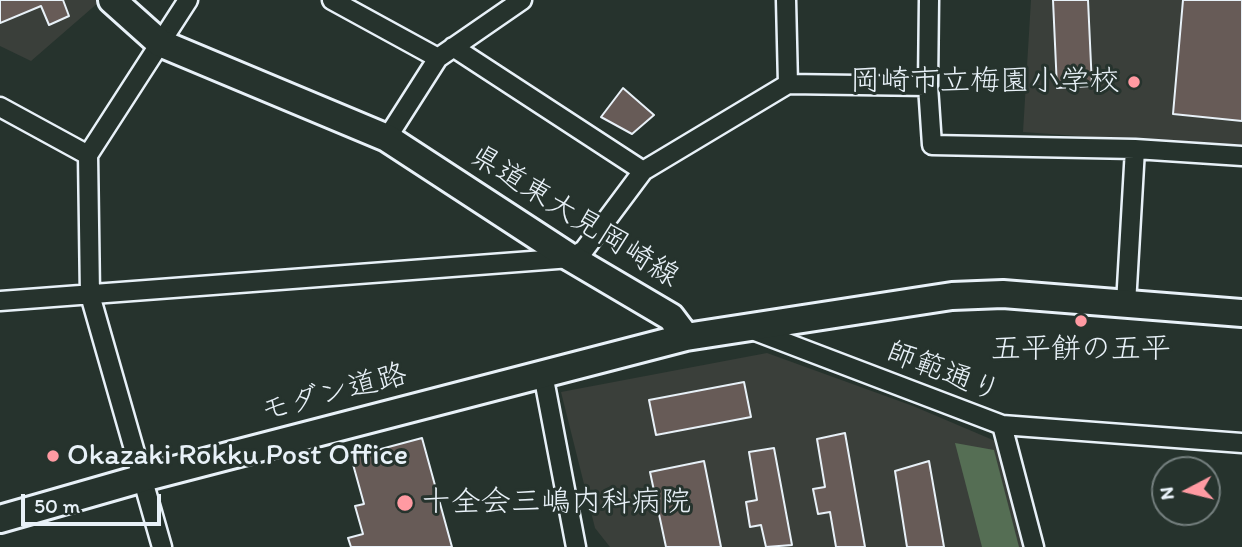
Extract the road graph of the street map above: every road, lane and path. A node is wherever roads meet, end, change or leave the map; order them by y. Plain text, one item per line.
1 (112, 0) edge
2 (188, 0) edge
3 (332, 0) edge
4 (522, 0) edge
5 (786, 0) edge
6 (929, 0) edge
7 (160, 43) junction
8 (445, 53) junction
9 (788, 84) junction
10 (928, 86) junction
11 (0, 107) edge
12 (387, 138) junction
13 (1135, 149) junction
14 (88, 155) junction
15 (1242, 156) edge
16 (643, 171) junction
17 (571, 258) junction
18 (90, 295) junction
19 (0, 301) edge
20 (1126, 304) junction
21 (1242, 313) edge
22 (747, 328) junction
23 (686, 337) junction
24 (543, 374) junction
25 (1002, 425) junction
26 (1242, 443) edge
27 (142, 478) junction
28 (0, 519) edge
29 (162, 547) edge
30 (576, 547) edge
31 (1034, 547) edge

1 - 7 main road, 県道東大見岡崎線
2 - 7 street
3 - 8 street
4 - 8 street
5 - 9 street
6 - 10 street
7 - 12 main road, 県道東大見岡崎線
7 - 14 street
8 - 12 street
8 - 16 street
9 - 10 street
9 - 16 street
10 - 13 street
11 - 14 street
12 - 17 main road, 県道東大見岡崎線
13 - 15 street
13 - 20 street
14 - 18 street
16 - 17 street
17 - 18 street
17 - 23 main road, 県道東大見岡崎線
18 - 19 street
18 - 27 street
20 - 21 main road
20 - 22 main road
22 - 23 main road
22 - 25 street, 師範通り
23 - 24 main road, モダン道路
24 - 27 main road, モダン道路
24 - 30 street
25 - 26 street
25 - 31 street, 師範通り
27 - 28 main road, モダン道路
27 - 29 street

